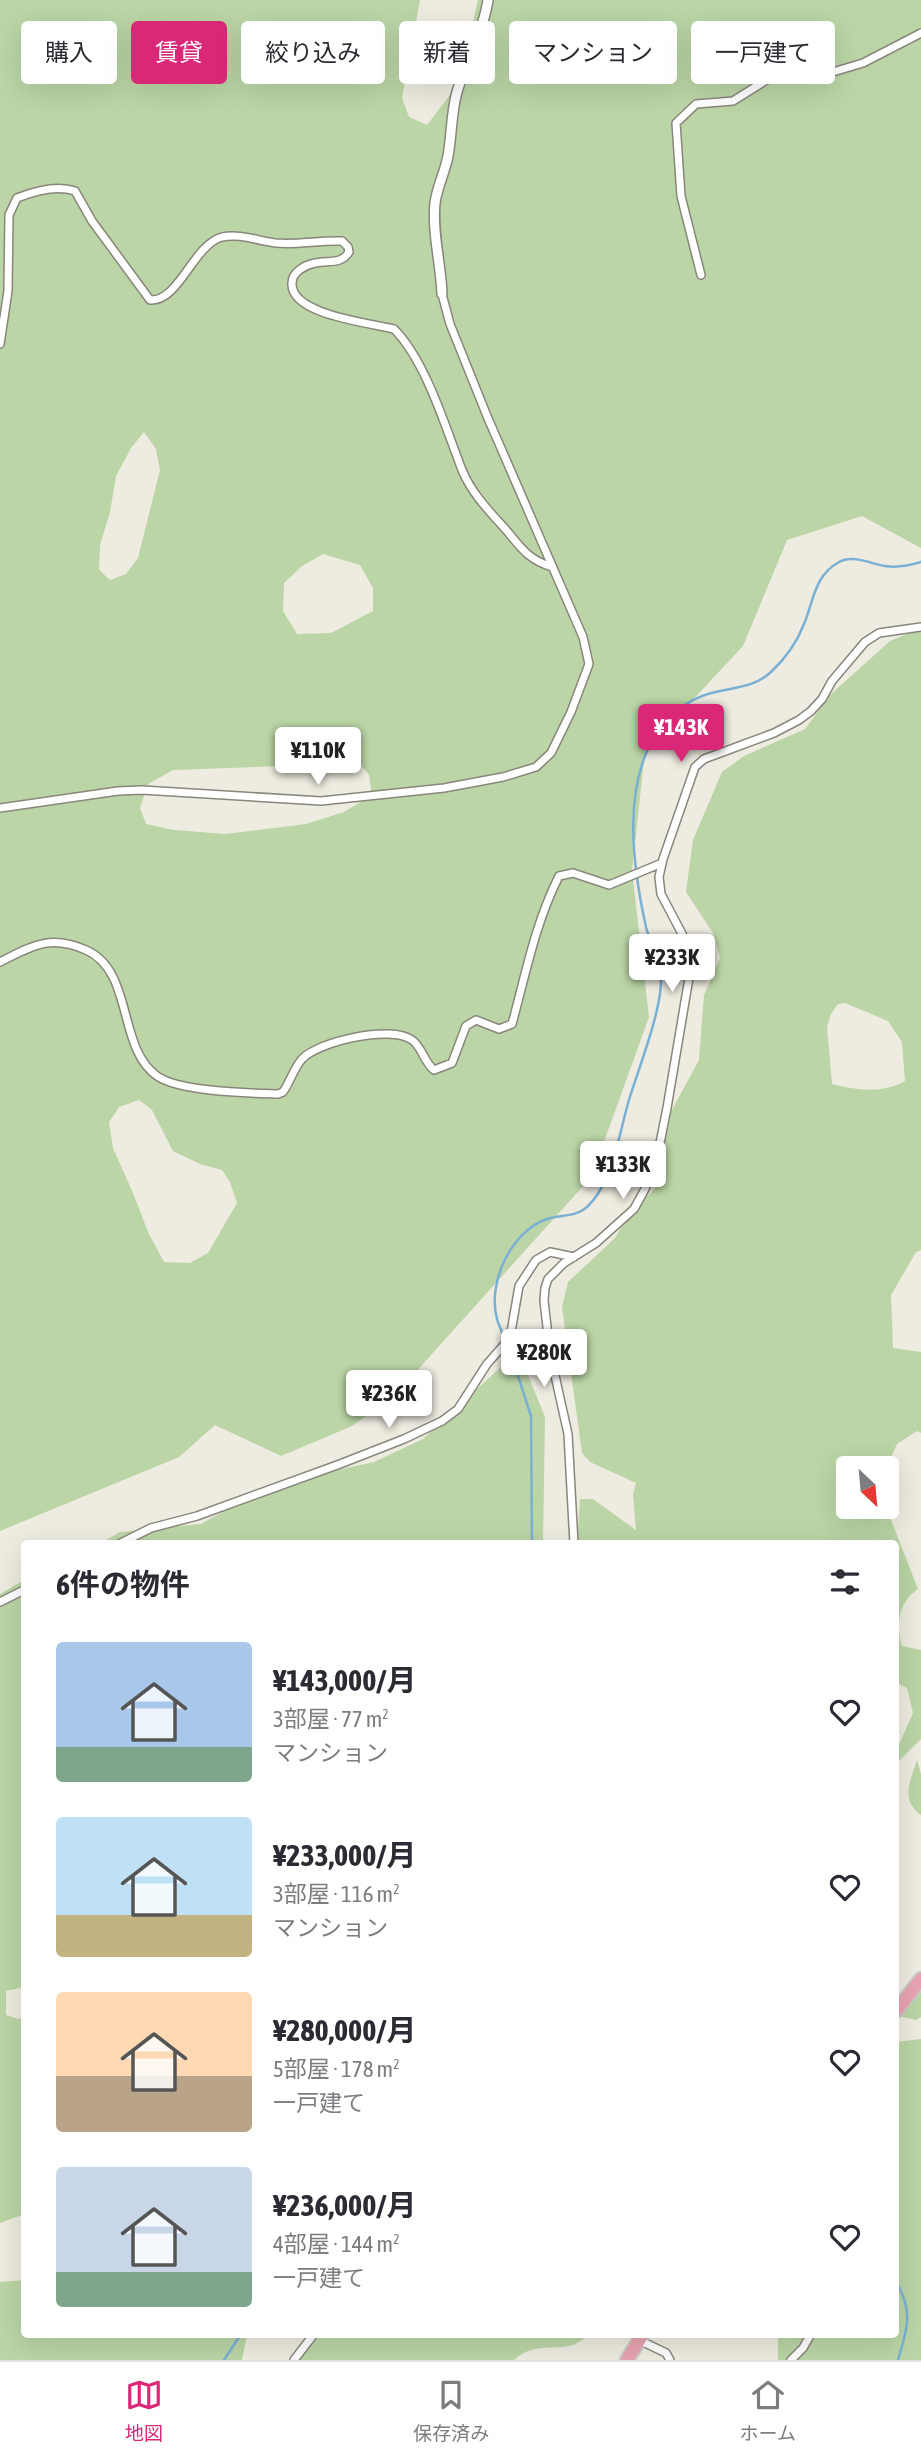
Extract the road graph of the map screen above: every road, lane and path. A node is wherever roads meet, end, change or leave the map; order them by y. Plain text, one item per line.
1 (488, 0) edge
2 (921, 33) edge
3 (701, 275) dead end
4 (442, 294) joint
5 (0, 344) edge
6 (552, 567) junction
7 (921, 627) edge
8 (0, 808) edge
9 (663, 863) junction
10 (0, 962) edge
11 (575, 1257) junction
12 (127, 1540) edge
13 (574, 1540) edge
14 (21, 1592) edge
15 (0, 1602) edge
16 (921, 1979) edge
17 (899, 2007) edge
18 (311, 2338) edge
19 (640, 2338) edge
20 (643, 2338) edge
21 (809, 2338) edge
22 (294, 2360) edge
23 (627, 2360) edge
24 (670, 2360) edge
25 (791, 2360) edge

1 - 4 street
2 - 3 street
4 - 6 street
5 - 6 street
6 - 8 street
7 - 9 street
9 - 10 street
9 - 11 street
11 - 12 street
11 - 13 street
14 - 15 street
16 - 17 highway
18 - 22 street
19 - 23 highway
20 - 24 street
21 - 25 street

